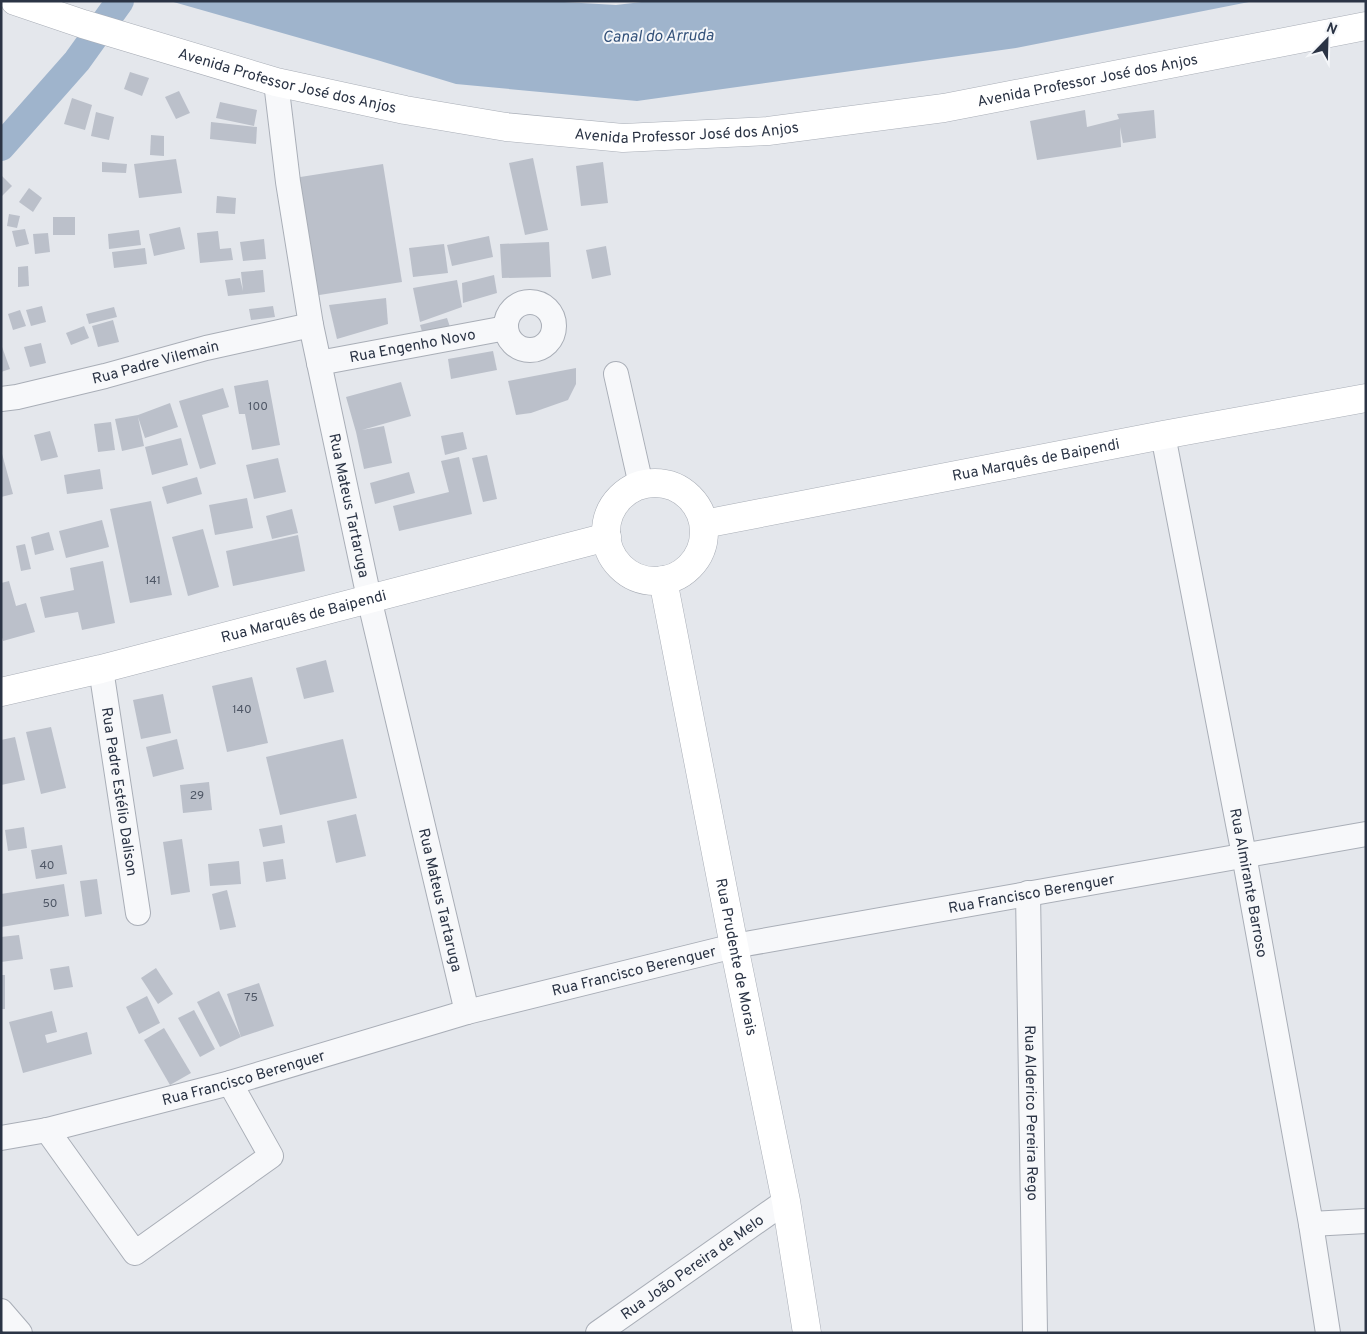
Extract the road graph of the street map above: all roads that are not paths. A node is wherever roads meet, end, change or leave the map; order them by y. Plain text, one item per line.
1 (15, 1) edge
2 (1366, 26) edge
3 (276, 82) junction
4 (311, 326) junction
5 (506, 328) dead end
6 (319, 363) junction
7 (616, 374) dead end
8 (1366, 398) edge
9 (1, 399) edge
10 (1163, 435) junction
11 (642, 485) junction
12 (704, 524) junction
13 (606, 537) junction
14 (663, 580) junction
15 (369, 598) junction
16 (100, 669) junction
17 (1, 692) edge
18 (1366, 834) edge
19 (1244, 855) junction
20 (1028, 893) junction
21 (138, 913) dead end
22 (734, 946) junction
23 (467, 1012) junction
24 (230, 1084) junction
25 (47, 1130) junction
26 (1, 1138) edge
27 (786, 1201) junction
28 (1366, 1221) edge
29 (1311, 1224) junction
30 (1, 1311) edge
31 (20, 1333) edge
32 (598, 1333) edge
33 (807, 1333) edge
34 (1034, 1333) edge
35 (1328, 1333) edge

1 - 3 street, Avenida Professor José dos Anjos
2 - 3 street, Avenida Professor José dos Anjos
3 - 4 street, Rua Mateus Tartaruga
4 - 6 street, Rua Mateus Tartaruga
4 - 9 street, Rua Padre Vilemain
5 - 6 street, Rua Engenho Novo
6 - 15 street, Rua Mateus Tartaruga
7 - 11 street
8 - 10 street, Rua Marquês de Baipendi
10 - 12 street, Rua Marquês de Baipendi
10 - 19 street, Rua Almirante Barroso
11 - 12 street
11 - 13 street
12 - 14 street
13 - 14 street
13 - 15 street, Rua Marquês de Baipendi
14 - 22 street, Rua Prudente de Morais
15 - 16 street, Rua Marquês de Baipendi
15 - 23 street, Rua Mateus Tartaruga
16 - 17 street, Rua Marquês de Baipendi
16 - 21 street, Rua Padre Estélio Dalison
18 - 19 street, Rua Francisco Berenguer
19 - 20 street, Rua Francisco Berenguer
19 - 29 street, Rua Almirante Barroso
20 - 22 street, Rua Francisco Berenguer
20 - 34 street, Rua Alderico Pereira Rego
22 - 23 street, Rua Francisco Berenguer
22 - 27 street, Rua Prudente de Morais
23 - 24 street, Rua Francisco Berenguer
24 - 25 street, Rua Francisco Berenguer
24 - 25 street
25 - 26 street, Rua Francisco Berenguer
27 - 32 street, Rua João Pereira de Melo
27 - 33 street, Rua Prudente de Morais
28 - 29 street
29 - 35 street, Rua Almirante Barroso
30 - 31 street

